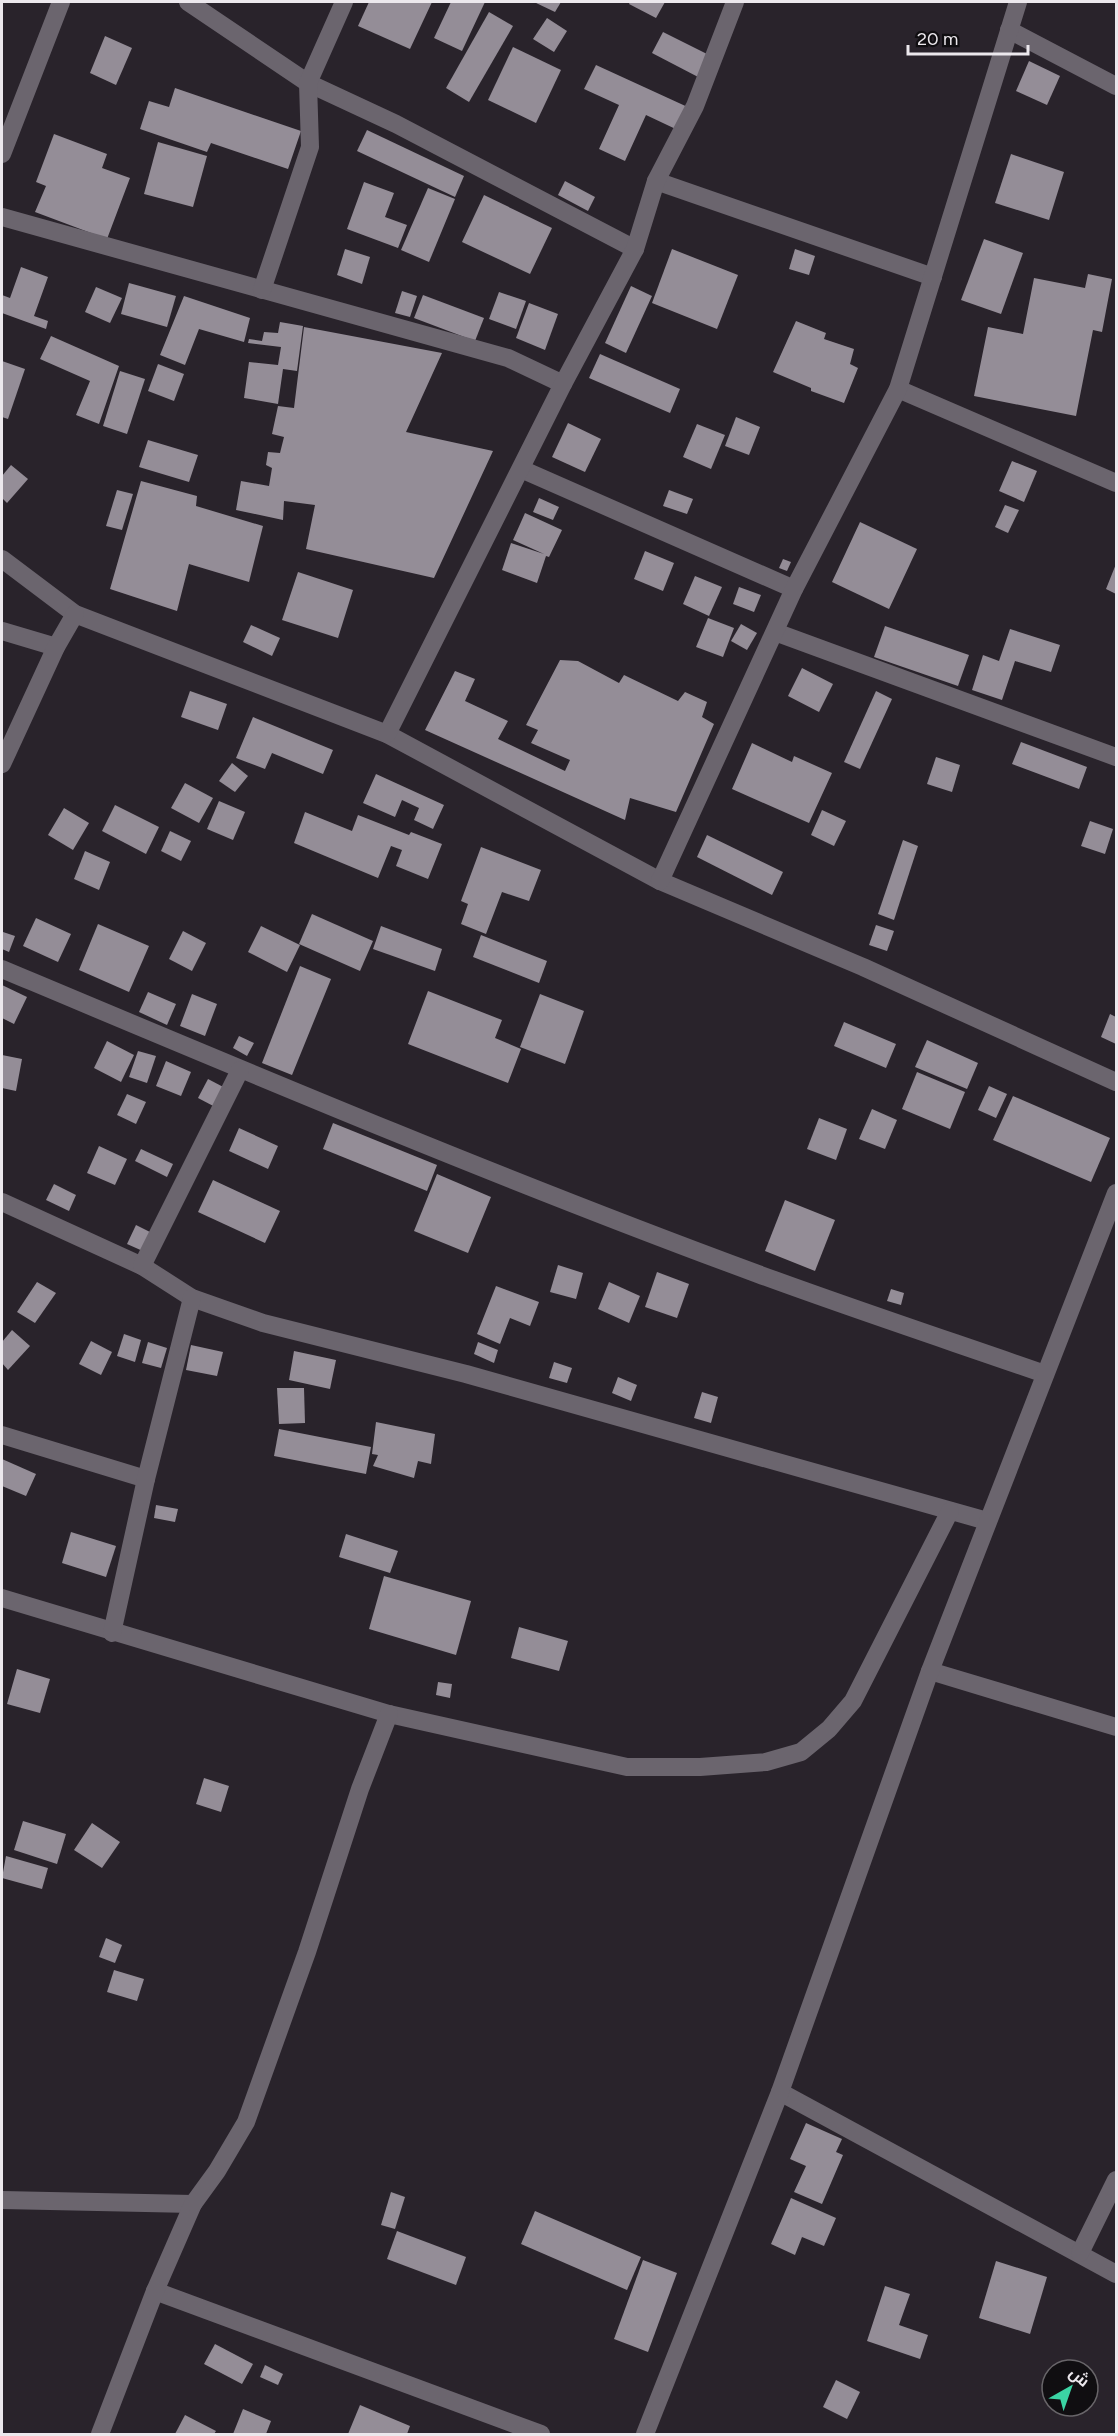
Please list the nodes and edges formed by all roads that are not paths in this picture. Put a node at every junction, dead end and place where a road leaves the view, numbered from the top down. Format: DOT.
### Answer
graph roads {
  1 [pos="61,2"];
  2 [pos="188,2"];
  3 [pos="344,2"];
  4 [pos="735,2"];
  5 [pos="1018,2"];
  6 [pos="1010,30"];
  7 [pos="308,83"];
  8 [pos="1116,86"];
  9 [pos="2,154"];
  10 [pos="656,181"];
  11 [pos="2,217"];
  12 [pos="634,249"];
  13 [pos="933,277"];
  14 [pos="262,290"];
  15 [pos="563,384"];
  16 [pos="898,389"];
  17 [pos="520,469"];
  18 [pos="1116,483"];
  19 [pos="2,559"];
  20 [pos="794,589"];
  21 [pos="75,614"];
  22 [pos="2,631"];
  23 [pos="775,632"];
  24 [pos="56,647"];
  25 [pos="387,734"];
  26 [pos="1116,757"];
  27 [pos="2,764"];
  28 [pos="660,881"];
  29 [pos="2,969"];
  30 [pos="240,1070"];
  31 [pos="1116,1082"];
  32 [pos="1116,1193"];
  33 [pos="2,1202"];
  34 [pos="142,1266"];
  35 [pos="192,1298"];
  36 [pos="1045,1374"];
  37 [pos="2,1435"];
  38 [pos="146,1479"];
  39 [pos="950,1511"];
  40 [pos="987,1521"];
  41 [pos="2,1598"];
  42 [pos="112,1632"];
  43 [pos="930,1671"];
  44 [pos="389,1714"];
  45 [pos="1116,1727"];
  46 [pos="780,2092"];
  47 [pos="1116,2180"];
  48 [pos="2,2200"];
  49 [pos="193,2204"];
  50 [pos="1080,2253"];
  51 [pos="1116,2274"];
  52 [pos="155,2291"];
  53 [pos="100,2434"];
  54 [pos="541,2434"];
  55 [pos="645,2434"];
  1 -- 9 [label="street"];
  2 -- 7 [label="street"];
  3 -- 7 [label="street"];
  4 -- 10 [label="street"];
  5 -- 6 [label="street"];
  6 -- 8 [label="street"];
  6 -- 13 [label="street"];
  7 -- 12 [label="street"];
  7 -- 14 [label="street"];
  10 -- 12 [label="street"];
  10 -- 13 [label="street"];
  11 -- 14 [label="street"];
  12 -- 15 [label="street"];
  13 -- 16 [label="street"];
  14 -- 15 [label="street"];
  15 -- 17 [label="street"];
  16 -- 18 [label="street"];
  16 -- 20 [label="street"];
  17 -- 20 [label="street"];
  17 -- 25 [label="street"];
  19 -- 21 [label="street"];
  20 -- 23 [label="street"];
  21 -- 24 [label="street"];
  21 -- 25 [label="street"];
  22 -- 24 [label="street"];
  23 -- 26 [label="street"];
  23 -- 28 [label="street"];
  24 -- 27 [label="street"];
  25 -- 28 [label="street"];
  28 -- 31 [label="street"];
  29 -- 30 [label="street"];
  30 -- 34 [label="street"];
  30 -- 36 [label="street"];
  32 -- 36 [label="street"];
  33 -- 34 [label="street"];
  34 -- 35 [label="street"];
  35 -- 38 [label="street"];
  35 -- 39 [label="street"];
  36 -- 40 [label="street"];
  37 -- 38 [label="street"];
  38 -- 42 [label="street"];
  39 -- 40 [label="street"];
  39 -- 44 [label="street"];
  40 -- 43 [label="street"];
  41 -- 42 [label="street"];
  42 -- 44 [label="street"];
  43 -- 45 [label="street"];
  43 -- 46 [label="street"];
  44 -- 49 [label="street"];
  46 -- 50 [label="street"];
  46 -- 55 [label="street"];
  47 -- 50 [label="street"];
  48 -- 49 [label="street"];
  49 -- 52 [label="street"];
  50 -- 51 [label="street"];
  52 -- 53 [label="street"];
  52 -- 54 [label="street"];
}
